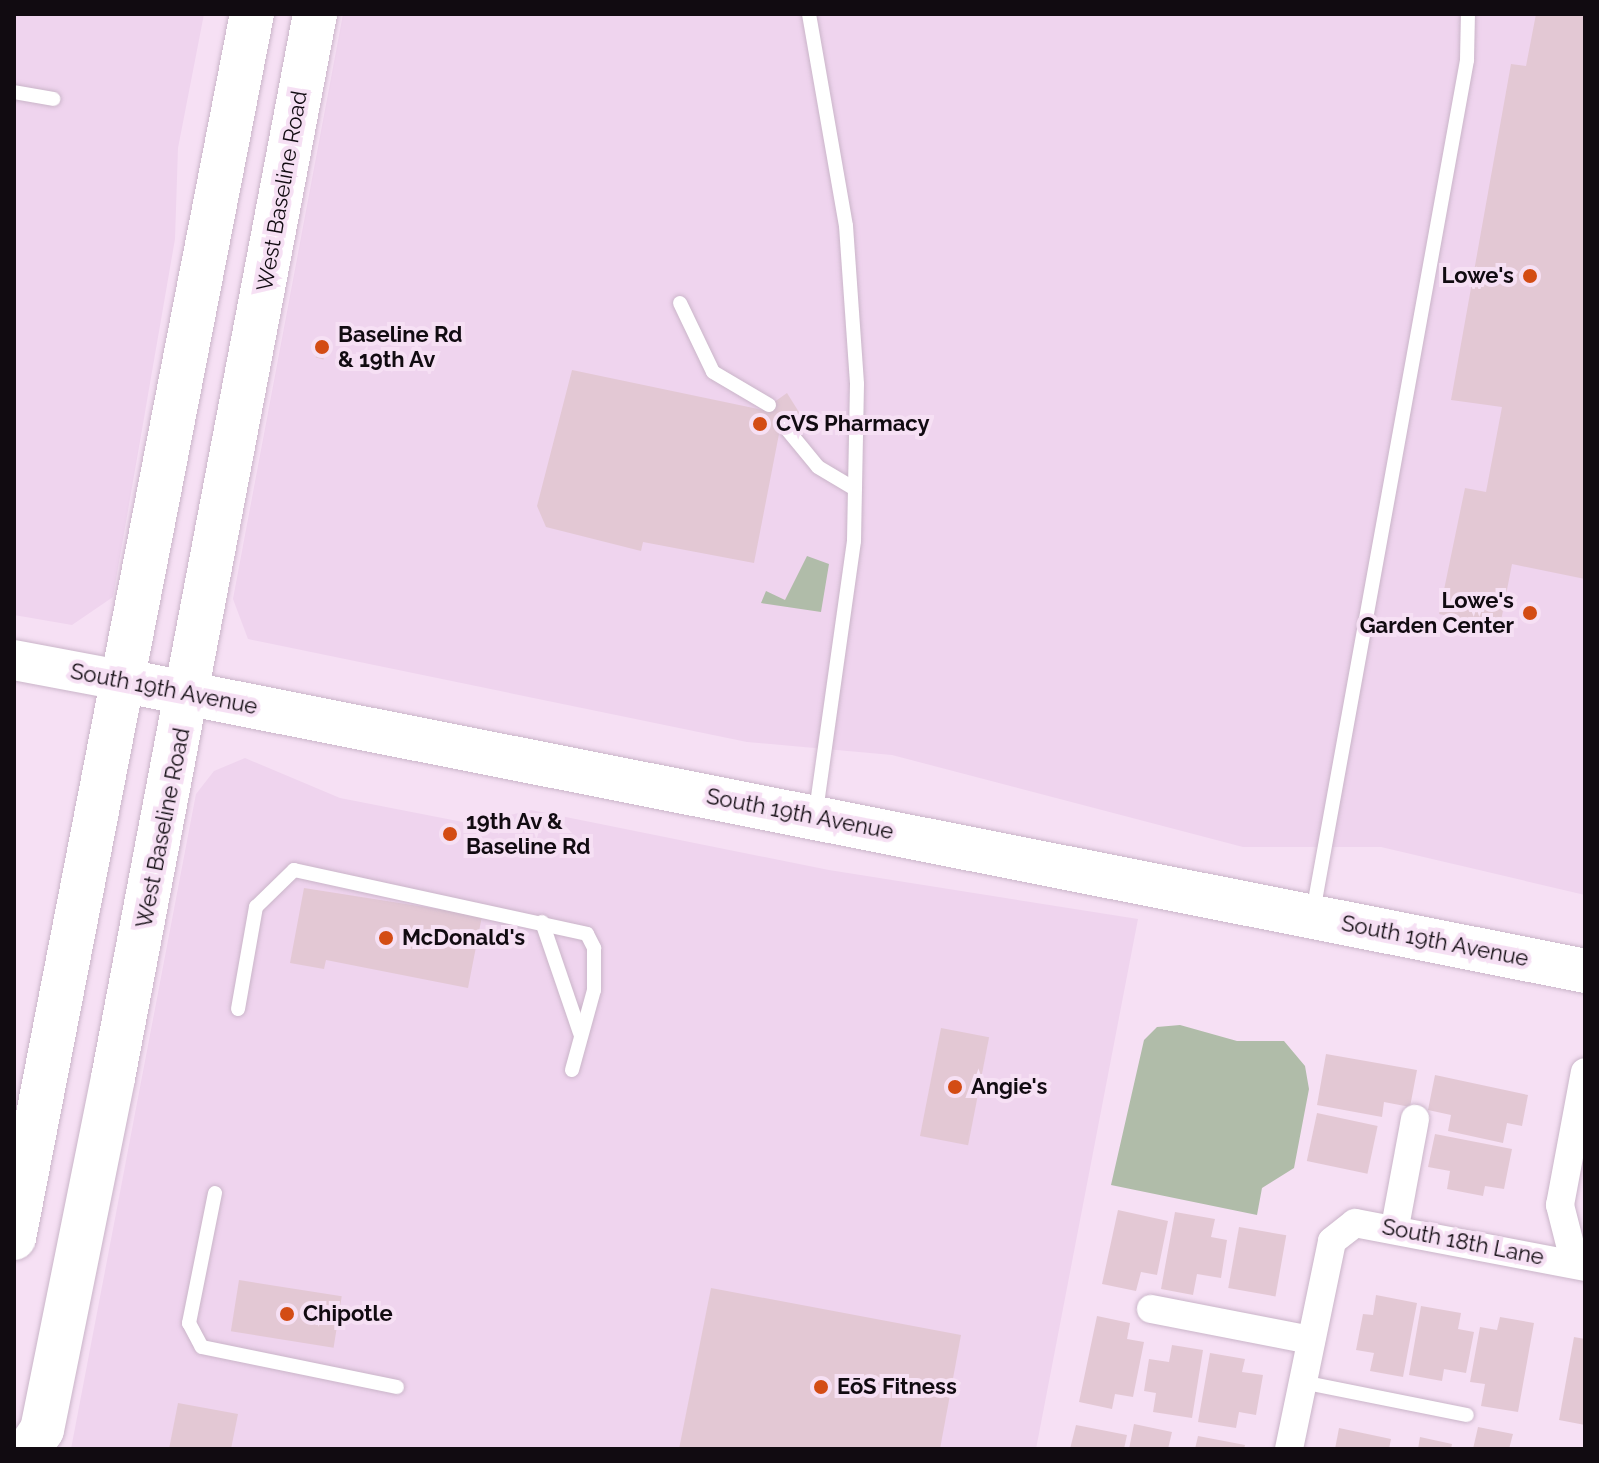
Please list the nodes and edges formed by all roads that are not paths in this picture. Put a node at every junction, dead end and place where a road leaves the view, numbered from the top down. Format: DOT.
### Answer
graph roads {
  1 [pos="252,14"];
  2 [pos="315,14"];
  3 [pos="809,14"];
  4 [pos="1468,14"];
  5 [pos="14,92"];
  6 [pos="53,99"];
  7 [pos="680,303"];
  8 [pos="769,405"];
  9 [pos="786,428"];
  10 [pos="855,489"];
  11 [pos="14,660"];
  12 [pos="125,681"];
  13 [pos="189,693"];
  14 [pos="815,817"];
  15 [pos="1312,917"];
  16 [pos="542,922"];
  17 [pos="1585,971"];
  18 [pos="238,1009"];
  19 [pos="580,1033"];
  20 [pos="572,1070"];
  21 [pos="1585,1072"];
  22 [pos="1415,1119"];
  23 [pos="1580,1127"];
  24 [pos="215,1193"];
  25 [pos="1395,1227"];
  26 [pos="14,1238"];
  27 [pos="1582,1258"];
  28 [pos="1151,1309"];
  29 [pos="1311,1340"];
  30 [pos="1302,1382"];
  31 [pos="397,1387"];
  32 [pos="1467,1415"];
  33 [pos="29,1449"];
  34 [pos="1289,1449"];
  1 -- 12 [label="main road"];
  2 -- 13 [label="main road, West Baseline Road"];
  3 -- 10 [label="lane"];
  4 -- 15 [label="lane"];
  5 -- 6 [label="lane"];
  7 -- 8 [label="lane"];
  9 -- 10 [label="lane"];
  10 -- 14 [label="lane"];
  11 -- 12 [label="main road, South 19th Avenue"];
  12 -- 13 [label="main road, South 19th Avenue"];
  12 -- 26 [label="main road"];
  13 -- 14 [label="main road, South 19th Avenue"];
  13 -- 33 [label="main road, West Baseline Road"];
  14 -- 15 [label="main road, South 19th Avenue"];
  15 -- 17 [label="main road, South 19th Avenue"];
  16 -- 18 [label="lane"];
  16 -- 19 [label="lane"];
  16 -- 19 [label="lane"];
  19 -- 20 [label="lane"];
  21 -- 23 [label="street"];
  22 -- 25 [label="street"];
  23 -- 27 [label="street"];
  24 -- 31 [label="lane"];
  25 -- 27 [label="street, South 18th Lane"];
  25 -- 29 [label="street, South 18th Lane"];
  28 -- 29 [label="street"];
  29 -- 30 [label="street"];
  30 -- 32 [label="lane"];
  30 -- 34 [label="street"];
}
